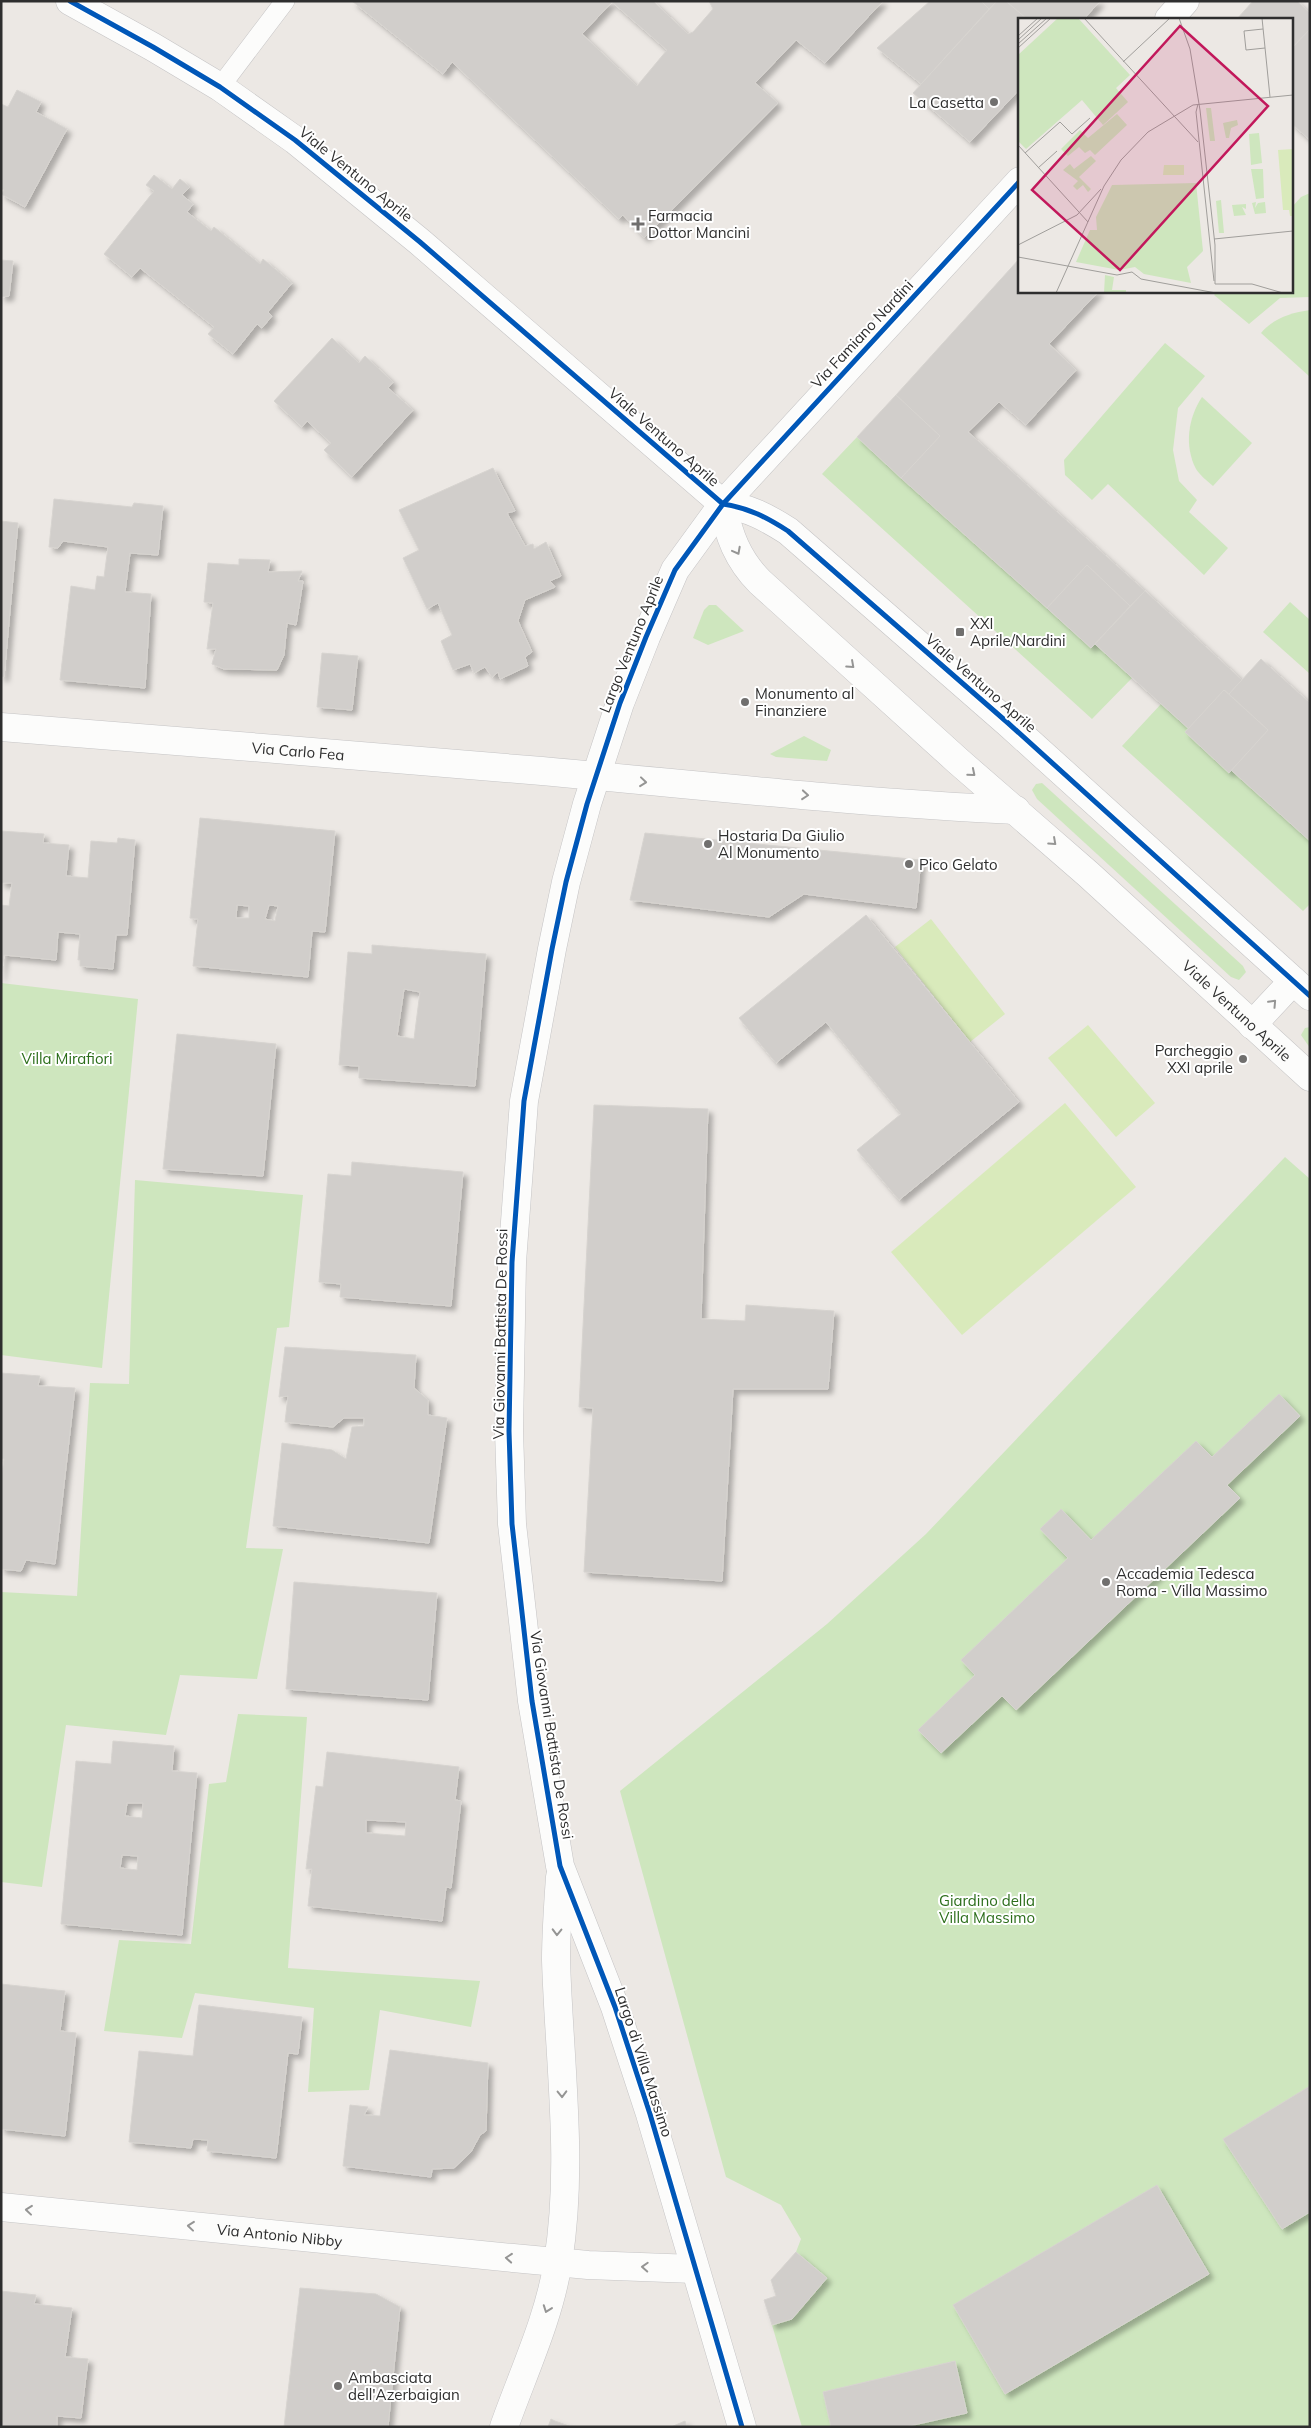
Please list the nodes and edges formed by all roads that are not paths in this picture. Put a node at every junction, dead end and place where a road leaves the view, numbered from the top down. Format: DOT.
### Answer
graph roads {
  1 [pos="70,1"];
  2 [pos="285,1"];
  3 [pos="1185,1"];
  4 [pos="1170,18"];
  5 [pos="220,87"];
  6 [pos="1018,183"];
  7 [pos="724,504"];
  8 [pos="1,728"];
  9 [pos="595,776"];
  10 [pos="1016,810"];
  11 [pos="1301,988"];
  12 [pos="1252,1025"];
  13 [pos="1310,1077"];
  14 [pos="560,1866"];
  15 [pos="1,2207"];
  16 [pos="558,2262"];
  17 [pos="694,2270"];
  18 [pos="504,2427"];
  19 [pos="742,2427"];
  1 -- 5 [label="street, Viale Ventuno Aprile"];
  2 -- 5 [label="lane"];
  3 -- 4 [label="street"];
  5 -- 7 [label="street, Viale Ventuno Aprile"];
  6 -- 7 [label="street, Via Famiano Nardini"];
  7 -- 9 [label="street, Largo Ventuno Aprile"];
  7 -- 10 [label="street, Viale Ventuno Aprile, one-way"];
  7 -- 11 [label="street, Viale Ventuno Aprile"];
  8 -- 9 [label="street, Via Carlo Fea"];
  9 -- 10 [label="street, one-way"];
  9 -- 14 [label="street, Via Giovanni Battista De Rossi"];
  10 -- 12 [label="street, Viale Ventuno Aprile, one-way"];
  12 -- 11 [label="street, one-way"];
  12 -- 13 [label="street, Viale Ventuno Aprile"];
  14 -- 16 [label="street, one-way"];
  14 -- 17 [label="street, Largo di Villa Massimo"];
  16 -- 15 [label="street, Via Antonio Nibby, one-way"];
  17 -- 16 [label="street, one-way"];
  16 -- 18 [label="street, one-way"];
  17 -- 19 [label="street, Largo di Villa Massimo"];
}
